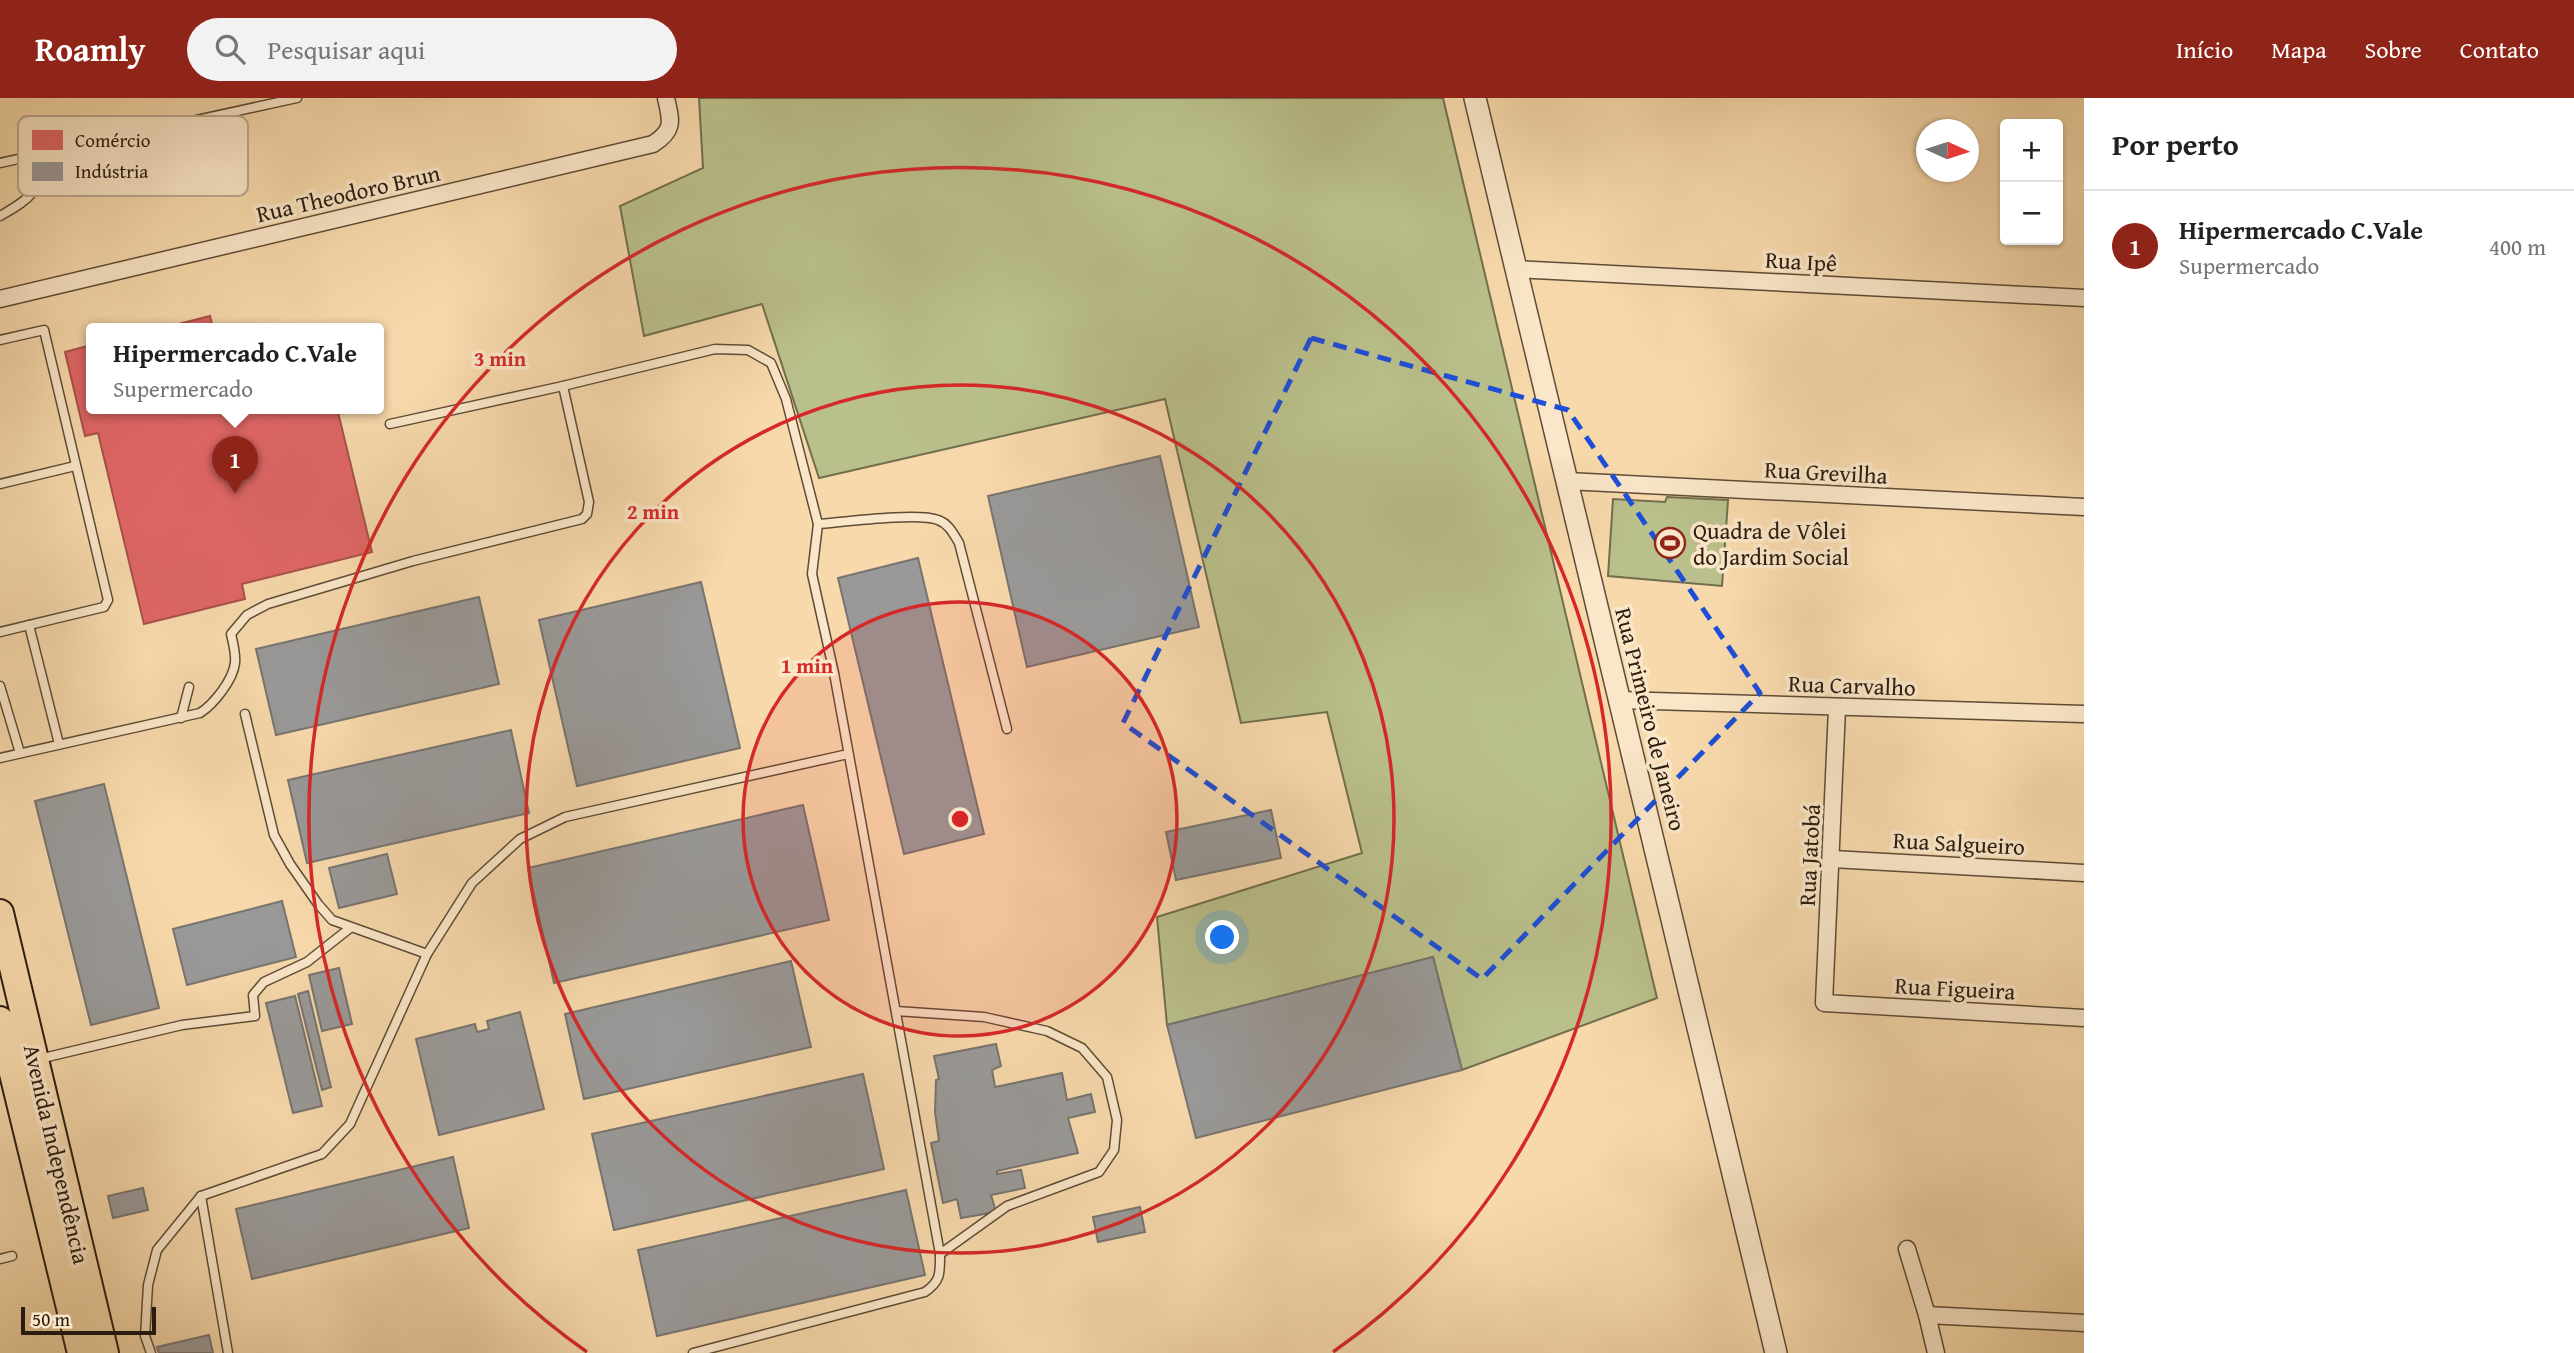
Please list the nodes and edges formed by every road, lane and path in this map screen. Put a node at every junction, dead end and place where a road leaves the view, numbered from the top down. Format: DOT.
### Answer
graph roads {
  1 [pos="297,98"];
  2 [pos="666,98"];
  3 [pos="1475,98"];
  4 [pos="216,116"];
  5 [pos="18,159"];
  6 [pos="0,163"];
  7 [pos="30,196"];
  8 [pos="0,216"];
  9 [pos="1516,269"];
  10 [pos="2084,298"];
  11 [pos="0,299"];
  12 [pos="0,340"];
  13 [pos="563,386"];
  14 [pos="390,424"];
  15 [pos="75,466"];
  16 [pos="1567,481"];
  17 [pos="0,484"];
  18 [pos="2084,507"];
  19 [pos="818,524"];
  20 [pos="29,625"];
  21 [pos="0,632"];
  22 [pos="0,686"];
  23 [pos="189,687"];
  24 [pos="1619,700"];
  25 [pos="1838,708"];
  26 [pos="245,714"];
  27 [pos="2084,714"];
  28 [pos="181,718"];
  29 [pos="1007,729"];
  30 [pos="59,744"];
  31 [pos="20,753"];
  32 [pos="848,754"];
  33 [pos="0,758"];
  34 [pos="1832,859"];
  35 [pos="2084,873"];
  36 [pos="0,913"];
  37 [pos="350,928"];
  38 [pos="427,954"];
  39 [pos="1824,1003"];
  40 [pos="896,1011"];
  41 [pos="2084,1018"];
  42 [pos="0,1020"];
  43 [pos="23,1063"];
  44 [pos="201,1196"];
  45 [pos="66,1241"];
  46 [pos="1907,1249"];
  47 [pos="940,1254"];
  48 [pos="12,1256"];
  49 [pos="0,1259"];
  50 [pos="1927,1315"];
  51 [pos="2084,1323"];
  52 [pos="81,1353"];
  53 [pos="105,1353"];
  54 [pos="151,1353"];
  55 [pos="228,1353"];
  56 [pos="693,1353"];
  57 [pos="1776,1353"];
  58 [pos="1936,1353"];
  1 -- 4 [label="lane"];
  2 -- 11 [label="street, Rua Theodoro Brun"];
  3 -- 9 [label="street, Rua Primeiro de Janeiro"];
  5 -- 6 [label="lane"];
  7 -- 8 [label="lane"];
  9 -- 10 [label="street, Rua Ipê"];
  9 -- 16 [label="street, Rua Primeiro de Janeiro"];
  12 -- 15 [label="lane"];
  13 -- 14 [label="lane"];
  13 -- 19 [label="lane"];
  13 -- 28 [label="lane"];
  15 -- 17 [label="lane"];
  15 -- 20 [label="lane"];
  16 -- 18 [label="street, Rua Grevilha"];
  16 -- 24 [label="street, Rua Primeiro de Janeiro"];
  19 -- 29 [label="lane"];
  19 -- 32 [label="lane"];
  20 -- 21 [label="lane"];
  20 -- 30 [label="lane"];
  22 -- 31 [label="lane"];
  23 -- 28 [label="lane"];
  24 -- 25 [label="street, Rua Carvalho"];
  24 -- 57 [label="street, Rua Primeiro de Janeiro"];
  25 -- 27 [label="street, Rua Carvalho"];
  25 -- 34 [label="street, Rua Jatobá"];
  26 -- 37 [label="lane"];
  28 -- 30 [label="lane"];
  30 -- 31 [label="lane"];
  31 -- 33 [label="lane"];
  32 -- 38 [label="lane"];
  32 -- 40 [label="lane"];
  34 -- 35 [label="street, Rua Salgueiro"];
  34 -- 39 [label="street, Rua Jatobá"];
  36 -- 43 [label="main road, Avenida Independência"];
  37 -- 38 [label="lane"];
  37 -- 43 [label="lane"];
  38 -- 44 [label="lane"];
  39 -- 41 [label="street, Rua Figueira"];
  40 -- 47 [label="lane"];
  40 -- 47 [label="lane"];
  42 -- 43 [label="main road, Avenida Independência"];
  43 -- 45 [label="main road, Avenida Independência"];
  44 -- 54 [label="lane"];
  44 -- 55 [label="lane"];
  45 -- 52 [label="main road, Avenida Independência"];
  45 -- 53 [label="main road, Avenida Independência"];
  46 -- 50 [label="street"];
  47 -- 56 [label="lane"];
  48 -- 49 [label="lane"];
  50 -- 51 [label="street"];
  50 -- 58 [label="street"];
}
